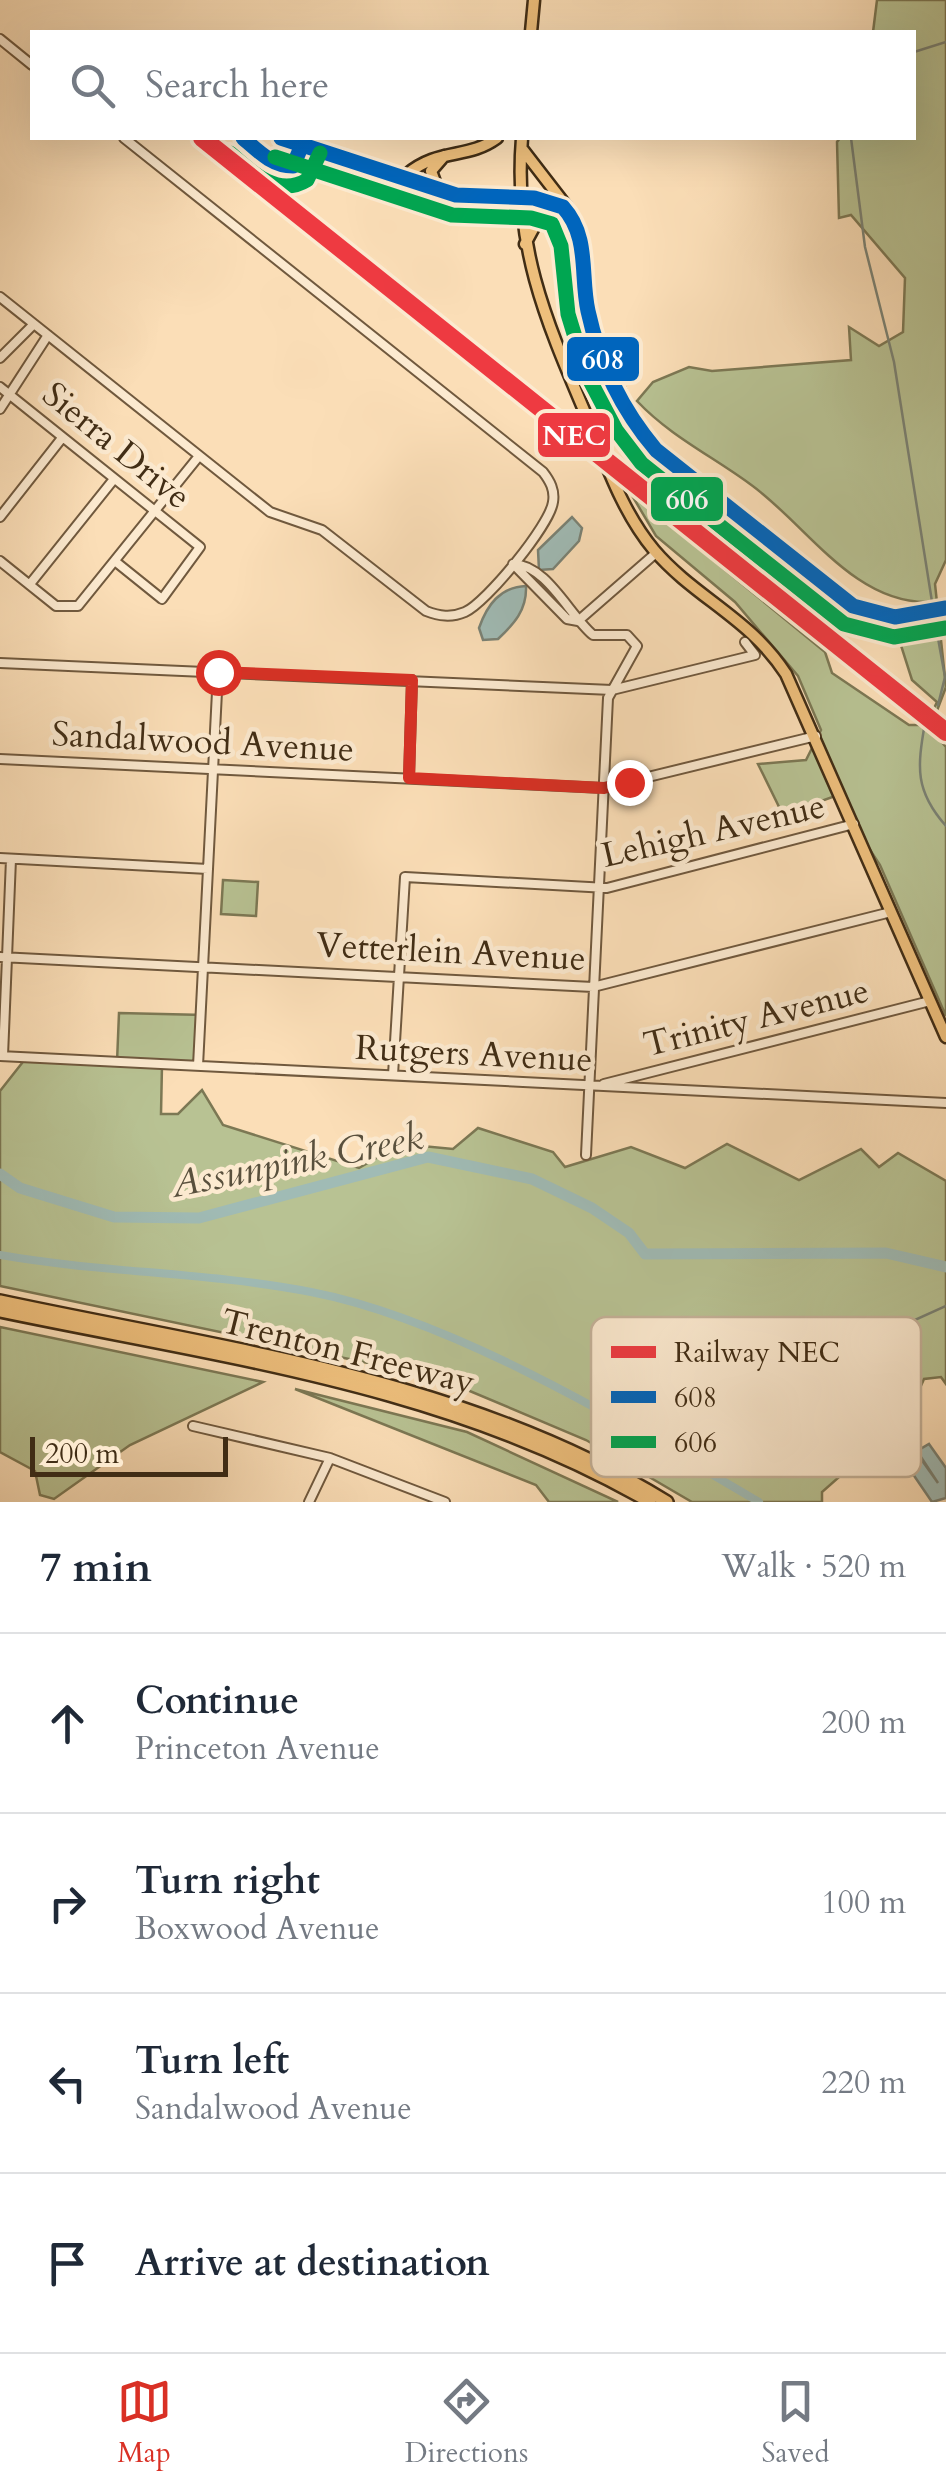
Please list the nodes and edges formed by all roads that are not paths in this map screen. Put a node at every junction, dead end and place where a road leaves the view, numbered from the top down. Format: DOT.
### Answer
graph roads {
  1 [pos="533,1"];
  2 [pos="530,30"];
  3 [pos="0,39"];
  4 [pos="30,63"];
  5 [pos="127,140"];
  6 [pos="494,140"];
  7 [pos="522,142"];
  8 [pos="449,153"];
  9 [pos="368,164"];
  10 [pos="406,176"];
  11 [pos="438,190"];
  12 [pos="518,198"];
  13 [pos="568,211"];
  14 [pos="524,245"];
  15 [pos="0,297"];
  16 [pos="34,324"];
  17 [pos="48,335"];
  18 [pos="0,358"];
  19 [pos="0,387"];
  20 [pos="11,396"];
  21 [pos="0,409"];
  22 [pos="62,438"];
  23 [pos="199,456"];
  24 [pos="114,478"];
  25 [pos="155,510"];
  26 [pos="0,516"];
  27 [pos="656,553"];
  28 [pos="0,561"];
  29 [pos="116,562"];
  30 [pos="513,564"];
  31 [pos="30,584"];
  32 [pos="943,608"];
  33 [pos="578,621"];
  34 [pos="745,642"];
  35 [pos="0,663"];
  36 [pos="218,672"];
  37 [pos="412,680"];
  38 [pos="612,690"];
  39 [pos="816,736"];
  40 [pos="0,759"];
  41 [pos="213,769"];
  42 [pos="409,778"];
  43 [pos="604,788"];
  44 [pos="854,824"];
  45 [pos="0,858"];
  46 [pos="11,859"];
  47 [pos="208,868"];
  48 [pos="598,888"];
  49 [pos="891,912"];
  50 [pos="4,957"];
  51 [pos="203,966"];
  52 [pos="399,977"];
  53 [pos="593,987"];
  54 [pos="930,1001"];
  55 [pos="946,1038"];
  56 [pos="2,1056"];
  57 [pos="198,1066"];
  58 [pos="393,1075"];
  59 [pos="592,1087"];
  60 [pos="946,1104"];
  61 [pos="586,1155"];
  62 [pos="0,1302"];
  63 [pos="0,1311"];
  64 [pos="194,1426"];
  65 [pos="330,1458"];
  66 [pos="591,1462"];
  67 [pos="591,1471"];
  68 [pos="602,1477"];
  69 [pos="619,1477"];
  70 [pos="308,1502"];
  71 [pos="445,1502"];
  72 [pos="650,1502"];
  73 [pos="667,1502"];
  1 -- 2 [label="main road"];
  3 -- 4 [label="street"];
  5 -- 30 [label="street"];
  6 -- 8 [label="main road"];
  7 -- 12 [label="main road"];
  7 -- 13 [label="main road"];
  8 -- 10 [label="main road"];
  8 -- 11 [label="main road"];
  9 -- 10 [label="street"];
  10 -- 11 [label="street"];
  11 -- 12 [label="street"];
  12 -- 13 [label="main road"];
  12 -- 14 [label="main road"];
  13 -- 14 [label="main road"];
  13 -- 32 [label="main road"];
  14 -- 27 [label="main road"];
  15 -- 16 [label="street"];
  16 -- 17 [label="street"];
  16 -- 18 [label="street"];
  17 -- 20 [label="street"];
  17 -- 23 [label="street"];
  19 -- 20 [label="street, Sierra Drive"];
  20 -- 21 [label="street"];
  20 -- 22 [label="street, Sierra Drive"];
  22 -- 24 [label="street, Sierra Drive"];
  22 -- 26 [label="street"];
  23 -- 25 [label="street"];
  23 -- 30 [label="street"];
  24 -- 25 [label="street, Sierra Drive"];
  24 -- 31 [label="street"];
  25 -- 29 [label="street"];
  25 -- 29 [label="street, Sierra Drive"];
  27 -- 33 [label="street"];
  27 -- 39 [label="main road"];
  28 -- 31 [label="street"];
  29 -- 31 [label="street"];
  30 -- 33 [label="street"];
  33 -- 38 [label="street"];
  34 -- 38 [label="street"];
  35 -- 36 [label="street"];
  36 -- 37 [label="street"];
  36 -- 41 [label="street"];
  37 -- 38 [label="street"];
  37 -- 42 [label="street"];
  38 -- 43 [label="street"];
  39 -- 43 [label="street, Sandalwood Avenue"];
  39 -- 44 [label="main road"];
  40 -- 41 [label="street, Sandalwood Avenue"];
  41 -- 42 [label="street, Sandalwood Avenue"];
  41 -- 47 [label="street"];
  42 -- 43 [label="street, Sandalwood Avenue"];
  43 -- 48 [label="street"];
  44 -- 48 [label="street, Lehigh Avenue"];
  44 -- 49 [label="main road"];
  45 -- 46 [label="street"];
  46 -- 47 [label="street"];
  46 -- 50 [label="street"];
  47 -- 51 [label="street"];
  48 -- 52 [label="street, Lehigh Avenue"];
  48 -- 53 [label="street"];
  49 -- 53 [label="street, Vetterlein Avenue"];
  49 -- 54 [label="main road"];
  50 -- 51 [label="street, Vetterlein Avenue"];
  50 -- 56 [label="street"];
  51 -- 52 [label="street, Vetterlein Avenue"];
  51 -- 57 [label="street"];
  52 -- 53 [label="street, Vetterlein Avenue"];
  52 -- 58 [label="street"];
  53 -- 59 [label="street"];
  54 -- 55 [label="main road"];
  54 -- 59 [label="street, Trinity Avenue"];
  56 -- 57 [label="street, Rutgers Avenue"];
  57 -- 58 [label="street, Rutgers Avenue"];
  58 -- 59 [label="street, Rutgers Avenue"];
  59 -- 60 [label="street, Rutgers Avenue"];
  59 -- 61 [label="street"];
  62 -- 66 [label="highway, Trenton Freeway"];
  63 -- 67 [label="highway, Trenton Freeway"];
  64 -- 65 [label="street"];
  65 -- 70 [label="street"];
  65 -- 71 [label="street"];
  68 -- 72 [label="highway, Trenton Freeway"];
  69 -- 73 [label="highway, Trenton Freeway"];
}
